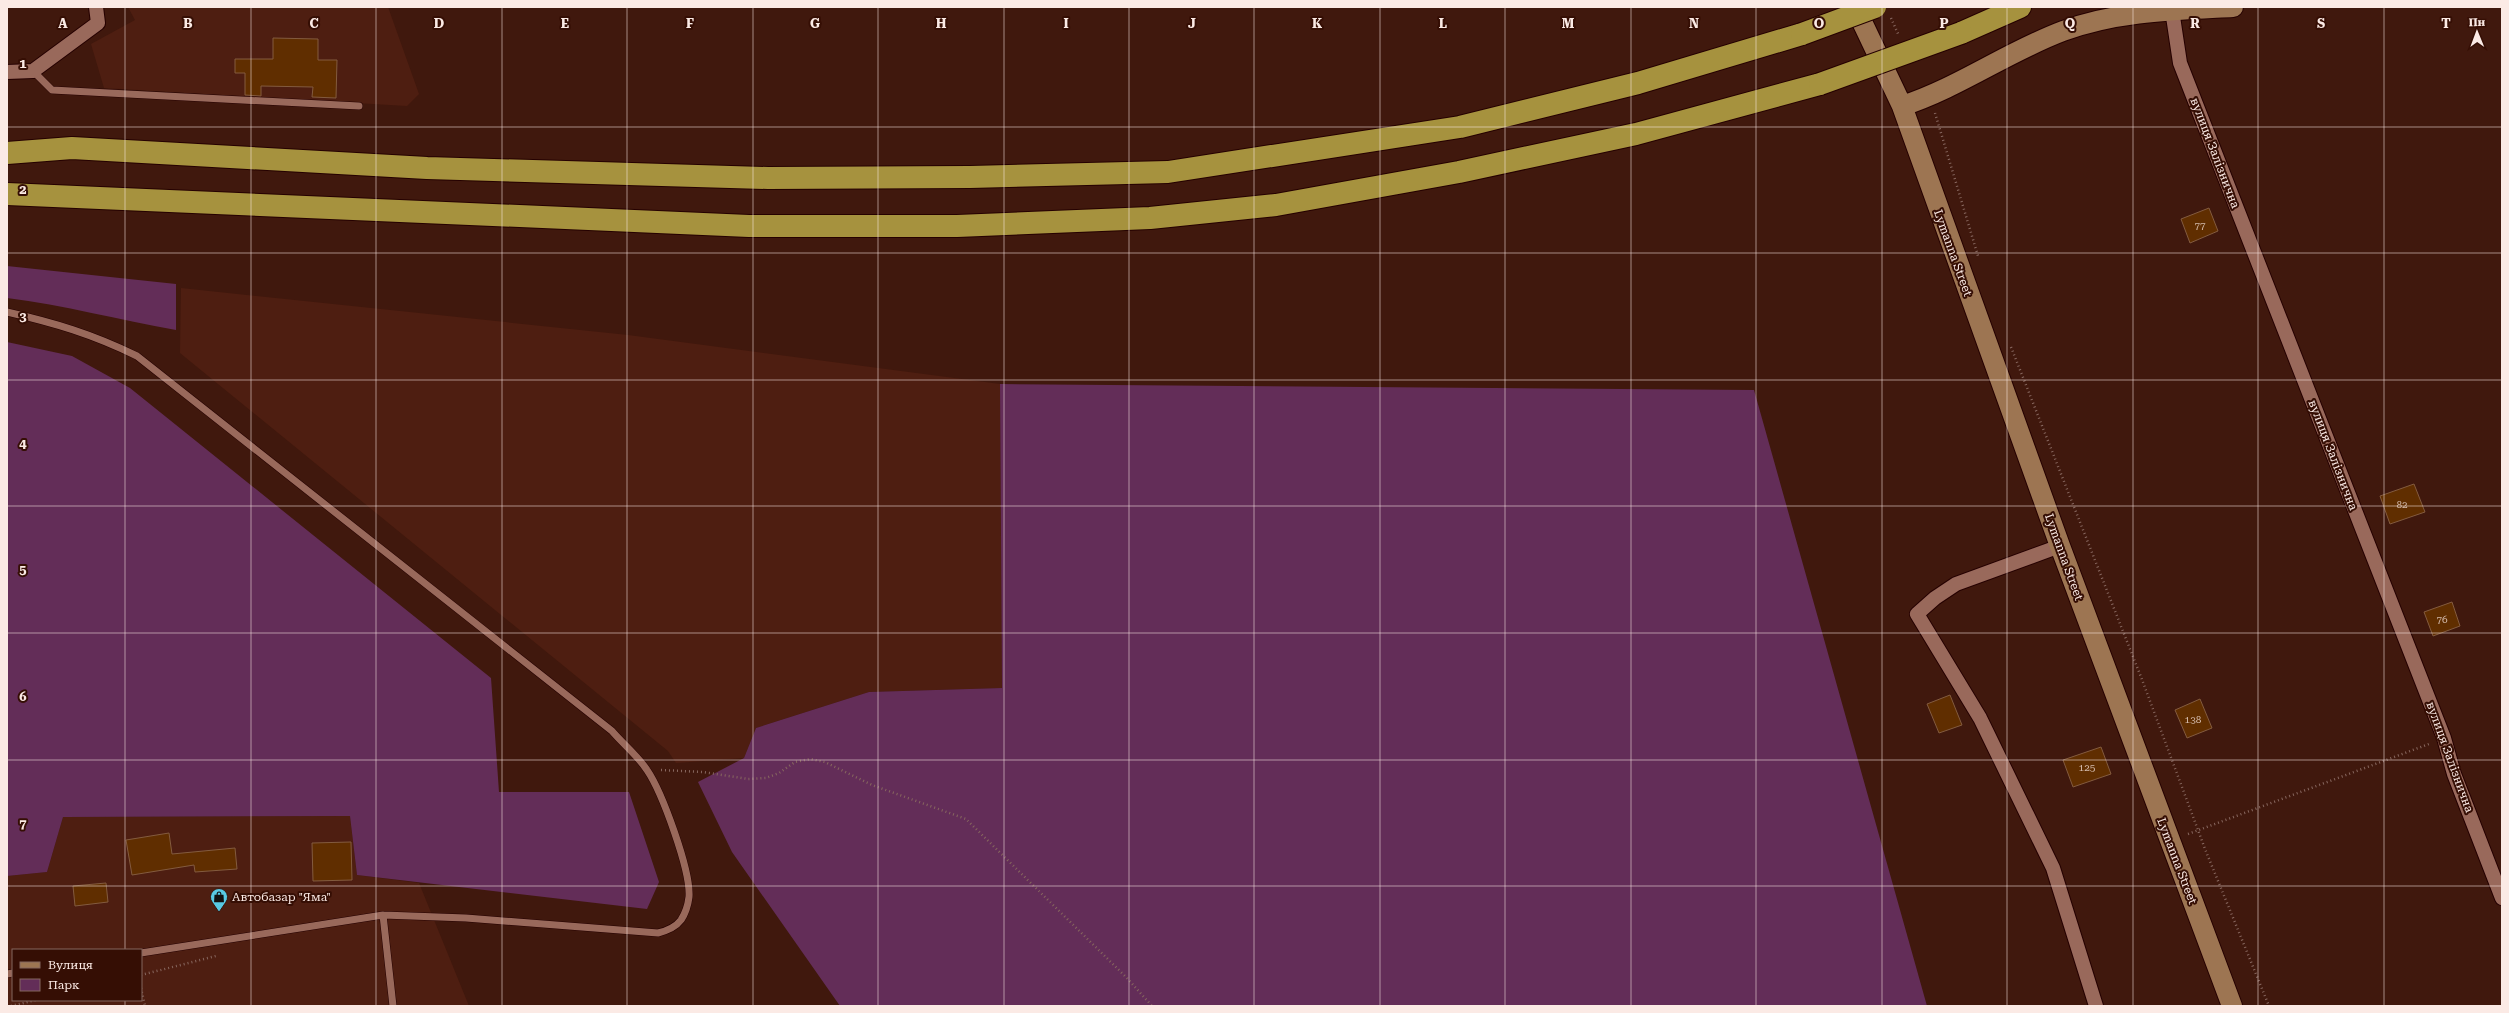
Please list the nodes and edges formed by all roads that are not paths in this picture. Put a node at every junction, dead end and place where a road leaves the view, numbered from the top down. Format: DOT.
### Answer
graph roads {
  1 [pos="96,7"];
  2 [pos="1855,7"];
  3 [pos="1875,7"];
  4 [pos="2020,7"];
  5 [pos="2233,7"];
  6 [pos="2172,10"];
  7 [pos="33,71"];
  8 [pos="7,72"];
  9 [pos="359,106"];
  10 [pos="1902,106"];
  11 [pos="7,153"];
  12 [pos="7,194"];
  13 [pos="7,312"];
  14 [pos="2060,546"];
  15 [pos="2502,898"];
  16 [pos="383,915"];
  17 [pos="142,953"];
  18 [pos="393,1006"];
  19 [pos="2096,1006"];
  20 [pos="2232,1006"];
  1 -- 7 [label="street"];
  2 -- 10 [label="main road, Lymanna Street"];
  3 -- 11 [label="highway, bridge"];
  4 -- 12 [label="highway, bridge"];
  5 -- 6 [label="main road"];
  6 -- 10 [label="main road"];
  6 -- 15 [label="street, вулиця Залізнична"];
  7 -- 8 [label="street"];
  7 -- 9 [label="lane"];
  10 -- 14 [label="main road, Lymanna Street"];
  13 -- 16 [label="lane"];
  14 -- 19 [label="street"];
  14 -- 20 [label="main road, Lymanna Street"];
  16 -- 17 [label="lane"];
  16 -- 18 [label="lane"];
}
